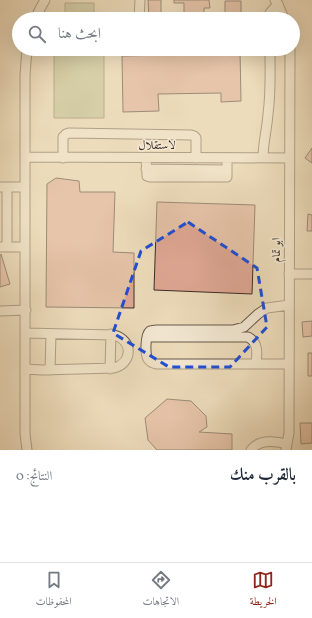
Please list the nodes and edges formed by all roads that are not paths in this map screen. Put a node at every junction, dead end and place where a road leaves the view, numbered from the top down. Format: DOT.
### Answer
graph roads {
  1 [pos="45,0"];
  2 [pos="140,0"];
  3 [pos="276,2"];
  4 [pos="38,12"];
  5 [pos="139,12"];
  6 [pos="271,12"];
  7 [pos="281,12"];
  8 [pos="26,56"];
  9 [pos="270,56"];
  10 [pos="290,56"];
  11 [pos="25,157"];
  12 [pos="63,158"];
  13 [pos="146,158"];
  14 [pos="196,158"];
  15 [pos="227,158"];
  16 [pos="262,158"];
  17 [pos="290,158"];
  18 [pos="4,187"];
  19 [pos="25,187"];
  20 [pos="4,221"];
  21 [pos="3,247"];
  22 [pos="25,247"];
  23 [pos="289,274"];
  24 [pos="312,274"];
  25 [pos="289,305"];
  26 [pos="26,310"];
  27 [pos="0,311"];
  28 [pos="244,327"];
  29 [pos="25,333"];
  30 [pos="50,334"];
  31 [pos="111,334"];
  32 [pos="147,337"];
  33 [pos="245,337"];
  34 [pos="256,364"];
  35 [pos="289,364"];
  36 [pos="110,368"];
  37 [pos="25,369"];
  38 [pos="50,370"];
  39 [pos="287,447"];
  40 [pos="28,450"];
  41 [pos="251,450"];
  1 -- 4 [label="street"];
  2 -- 5 [label="street"];
  3 -- 6 [label="street"];
  3 -- 7 [label="street"];
  8 -- 11 [label="street"];
  9 -- 16 [label="street"];
  10 -- 17 [label="street, ابو تمام"];
  11 -- 12 [label="street, لاستقلال"];
  11 -- 19 [label="street"];
  12 -- 13 [label="street, لاستقلال"];
  12 -- 14 [label="street"];
  13 -- 14 [label="street, لاستقلال"];
  13 -- 15 [label="street"];
  14 -- 15 [label="street, لاستقلال"];
  15 -- 16 [label="street, لاستقلال"];
  16 -- 17 [label="street, لاستقلال"];
  17 -- 23 [label="street, ابو تمام"];
  18 -- 19 [label="street"];
  18 -- 20 [label="street"];
  19 -- 22 [label="street"];
  20 -- 21 [label="street"];
  21 -- 22 [label="street"];
  22 -- 26 [label="street"];
  23 -- 24 [label="street"];
  23 -- 25 [label="street, ابو تمام"];
  25 -- 28 [label="street"];
  25 -- 35 [label="street, ابو تمام"];
  26 -- 27 [label="street"];
  26 -- 29 [label="street"];
  28 -- 32 [label="street"];
  28 -- 33 [label="street"];
  29 -- 30 [label="street"];
  29 -- 37 [label="street"];
  30 -- 31 [label="street"];
  30 -- 38 [label="street"];
  31 -- 36 [label="street"];
  31 -- 36 [label="street"];
  32 -- 33 [label="street"];
  32 -- 34 [label="street"];
  33 -- 34 [label="street"];
  34 -- 35 [label="street"];
  35 -- 39 [label="street, ابو تمام"];
  36 -- 38 [label="street"];
  37 -- 38 [label="street"];
  37 -- 40 [label="street"];
  39 -- 41 [label="street"];
}
